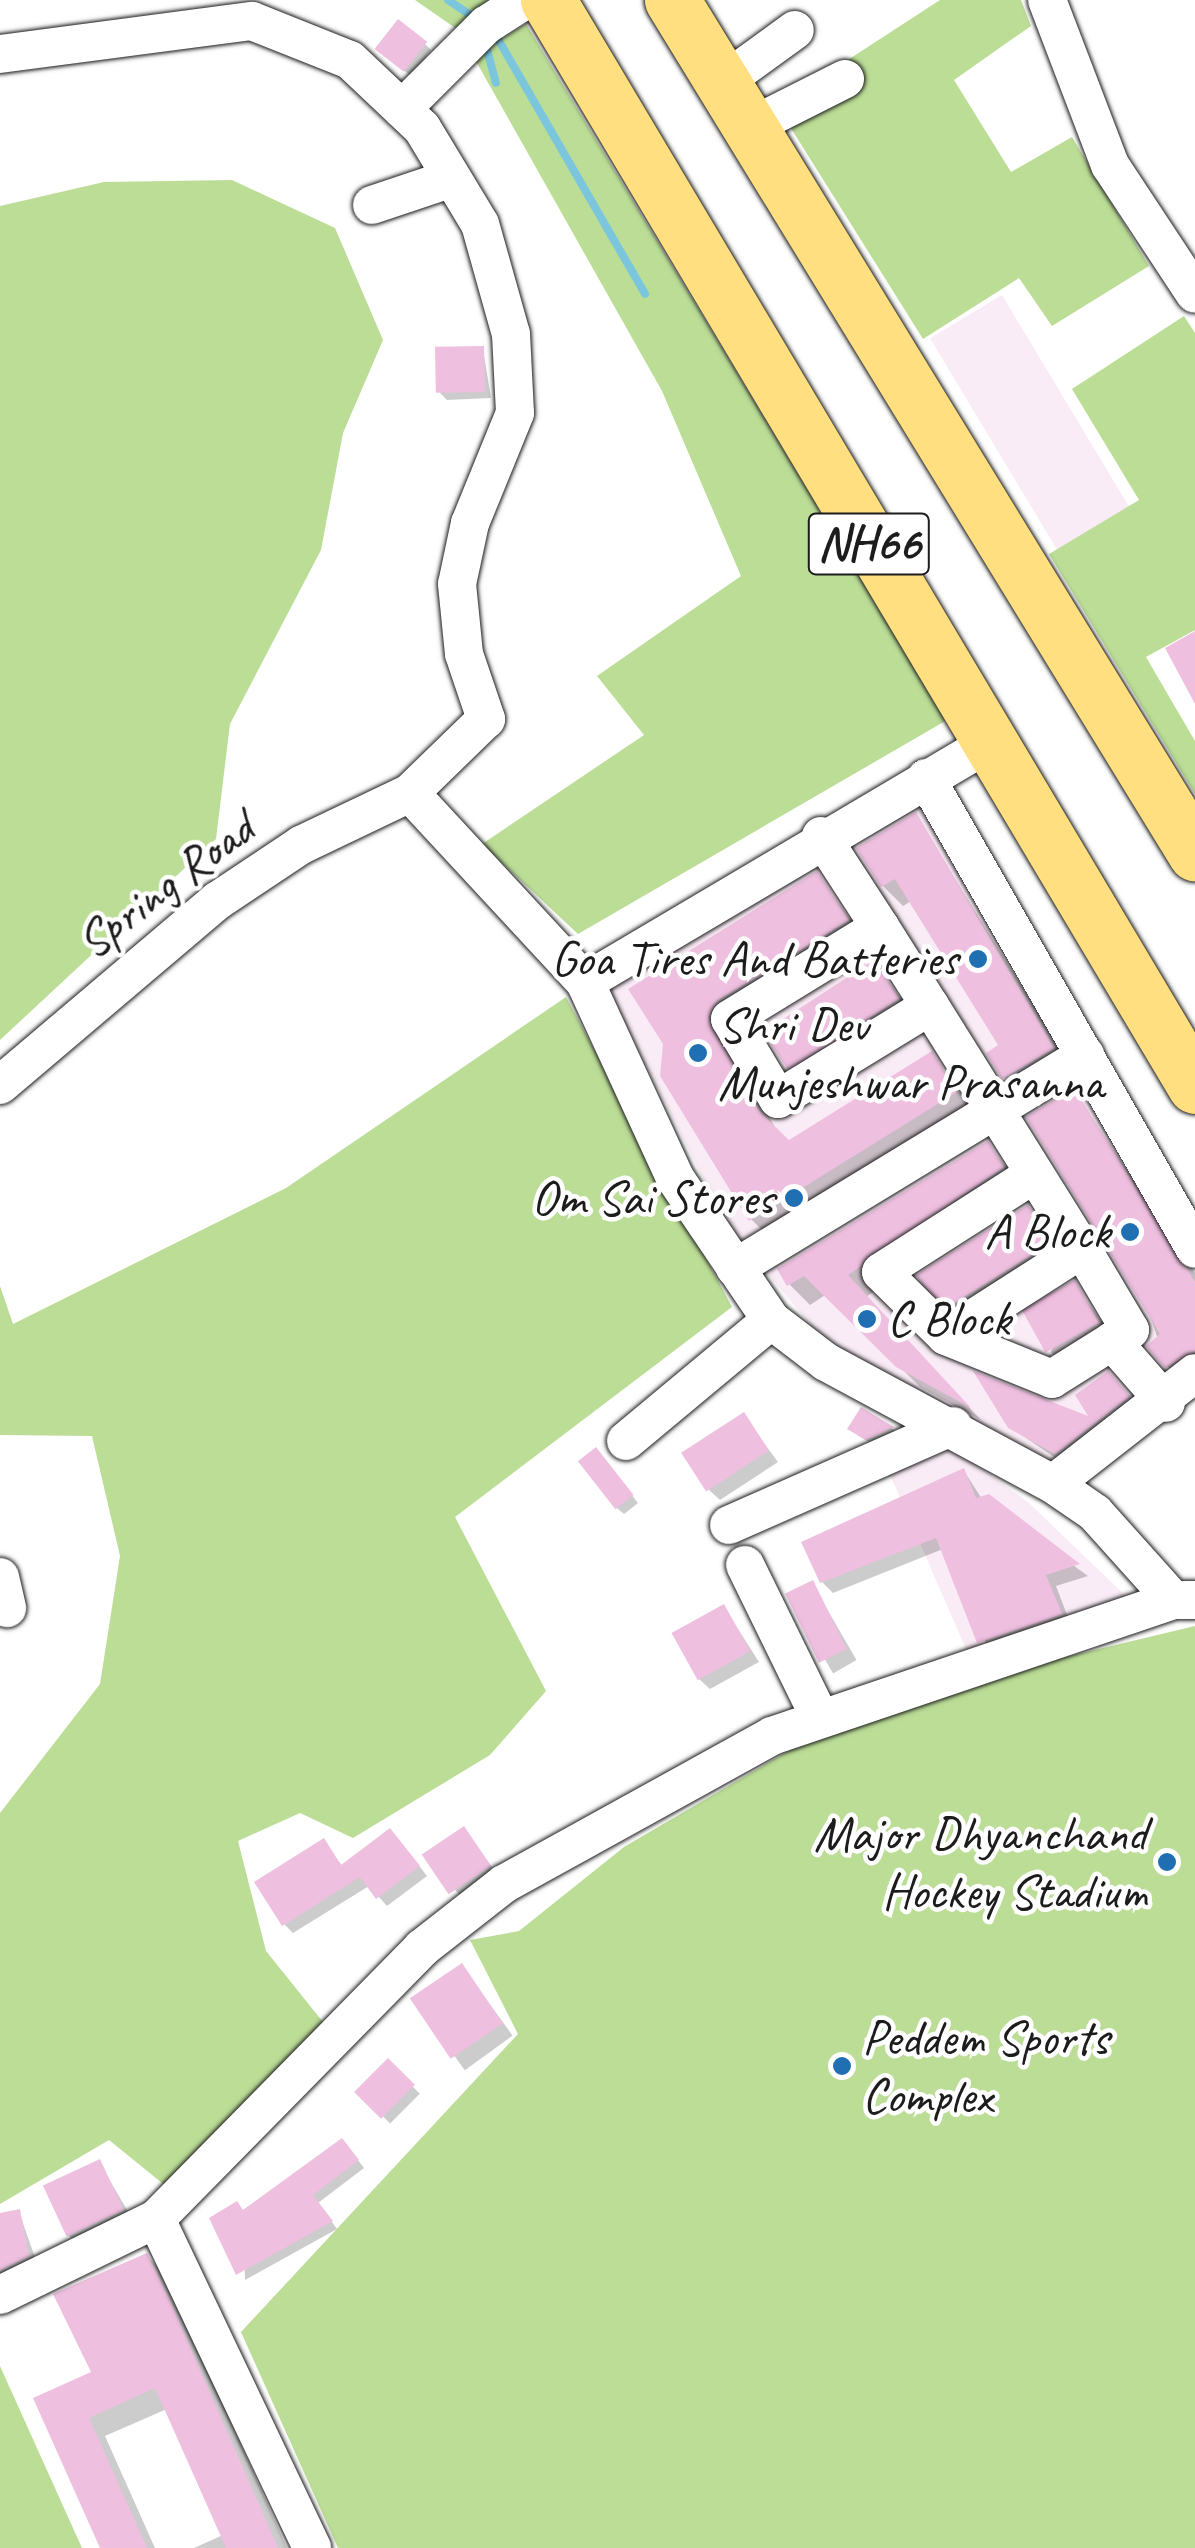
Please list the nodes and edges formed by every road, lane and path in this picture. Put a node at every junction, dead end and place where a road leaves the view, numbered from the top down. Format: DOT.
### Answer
graph roads {
  1 [pos="525,0"];
  2 [pos="548,0"];
  3 [pos="672,0"];
  4 [pos="1047,0"];
  5 [pos="794,30"];
  6 [pos="0,54"];
  7 [pos="845,78"];
  8 [pos="734,106"];
  9 [pos="402,109"];
  10 [pos="452,178"];
  11 [pos="372,205"];
  12 [pos="1195,294"];
  13 [pos="991,742"];
  14 [pos="926,778"];
  15 [pos="410,793"];
  16 [pos="821,836"];
  17 [pos="1195,853"];
  18 [pos="880,927"];
  19 [pos="585,982"];
  20 [pos="930,1006"];
  21 [pos="1085,1054"];
  22 [pos="0,1085"];
  23 [pos="1195,1086"];
  24 [pos="994,1111"];
  25 [pos="1034,1174"];
  26 [pos="1082,1249"];
  27 [pos="1195,1249"];
  28 [pos="735,1268"];
  29 [pos="771,1320"];
  30 [pos="946,1336"];
  31 [pos="1112,1341"];
  32 [pos="1195,1372"];
  33 [pos="1166,1403"];
  34 [pos="953,1426"];
  35 [pos="635,1431"];
  36 [pos="1053,1484"];
  37 [pos="729,1525"];
  38 [pos="746,1565"];
  39 [pos="1184,1600"];
  40 [pos="820,1716"];
  41 [pos="156,2220"];
  42 [pos="0,2295"];
  43 [pos="312,2548"];
  1 -- 9 [label="street"];
  2 -- 13 [label="highway, NH66"];
  3 -- 8 [label="highway, NH66"];
  4 -- 12 [label="street"];
  5 -- 8 [label="street"];
  6 -- 9 [label="street"];
  7 -- 8 [label="street"];
  8 -- 17 [label="highway, NH66"];
  9 -- 10 [label="street"];
  10 -- 11 [label="street"];
  10 -- 15 [label="street, Spring Road"];
  13 -- 14 [label="street"];
  13 -- 23 [label="highway, NH66"];
  14 -- 16 [label="street"];
  14 -- 21 [label="street"];
  15 -- 19 [label="street"];
  15 -- 22 [label="street, Spring Road"];
  16 -- 18 [label="street"];
  16 -- 19 [label="street"];
  18 -- 20 [label="street"];
  18 -- 20 [label="street"];
  19 -- 28 [label="street"];
  20 -- 24 [label="street"];
  21 -- 24 [label="street"];
  21 -- 27 [label="street"];
  24 -- 25 [label="street"];
  24 -- 28 [label="street"];
  25 -- 26 [label="street"];
  25 -- 30 [label="street"];
  26 -- 30 [label="street"];
  26 -- 31 [label="street"];
  28 -- 29 [label="street"];
  29 -- 34 [label="street"];
  29 -- 35 [label="street"];
  30 -- 31 [label="street"];
  31 -- 33 [label="street"];
  32 -- 33 [label="street"];
  33 -- 36 [label="street"];
  34 -- 36 [label="street"];
  34 -- 37 [label="street"];
  36 -- 39 [label="street"];
  38 -- 40 [label="street"];
  39 -- 40 [label="street"];
  40 -- 41 [label="street"];
  41 -- 42 [label="street"];
  41 -- 43 [label="street"];
}
